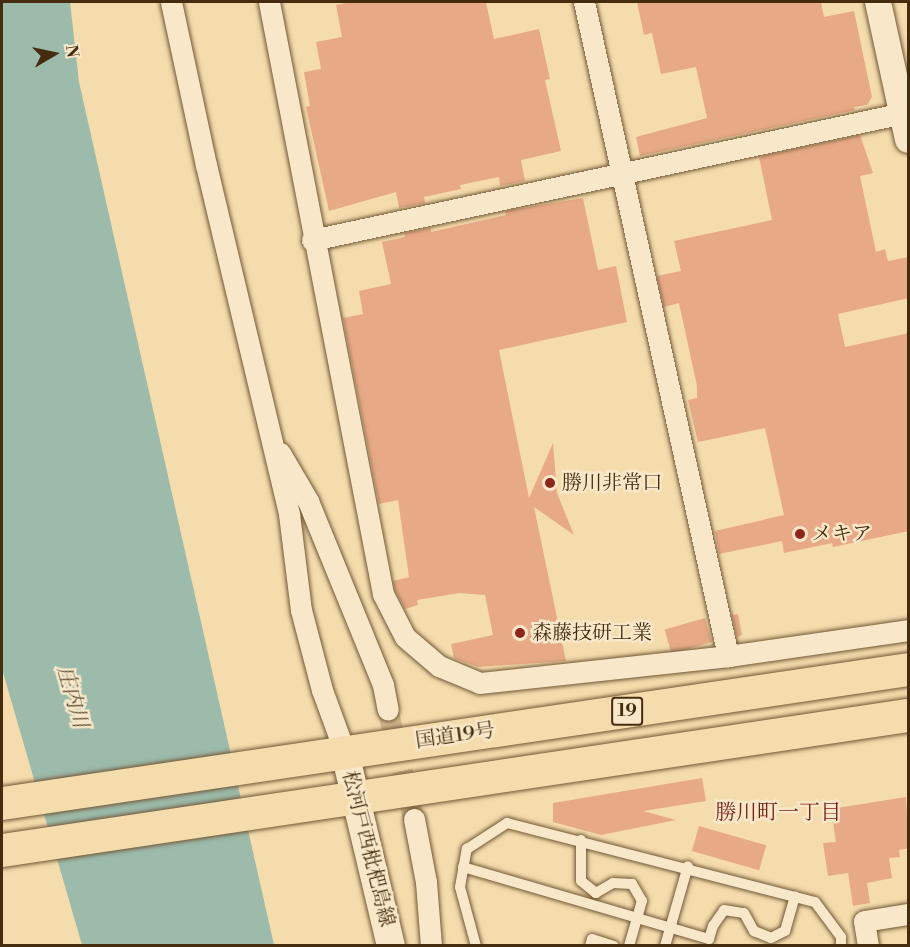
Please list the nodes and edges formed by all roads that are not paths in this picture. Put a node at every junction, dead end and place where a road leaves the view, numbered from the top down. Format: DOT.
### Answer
graph roads {
  1 [pos="171,2"];
  2 [pos="269,2"];
  3 [pos="584,2"];
  4 [pos="878,2"];
  5 [pos="906,113"];
  6 [pos="909,140"];
  7 [pos="622,176"];
  8 [pos="312,240"];
  9 [pos="273,443"];
  10 [pos="909,630"];
  11 [pos="728,656"];
  12 [pos="909,669"];
  13 [pos="388,710"];
  14 [pos="909,716"];
  15 [pos="339,754"];
  16 [pos="346,797"];
  17 [pos="2,803"];
  18 [pos="414,819"];
  19 [pos="581,840"];
  20 [pos="2,850"];
  21 [pos="688,866"];
  22 [pos="464,867"];
  23 [pos="795,896"];
  24 [pos="909,914"];
  25 [pos="637,918"];
  26 [pos="670,927"];
  27 [pos="709,942"];
  28 [pos="391,945"];
  29 [pos="431,945"];
  30 [pos="476,945"];
  31 [pos="590,945"];
  32 [pos="614,945"];
  33 [pos="629,945"];
  34 [pos="665,945"];
  35 [pos="841,945"];
  36 [pos="868,945"];
  1 -- 9 [label="street"];
  2 -- 8 [label="street"];
  3 -- 7 [label="street"];
  4 -- 5 [label="street"];
  5 -- 6 [label="street"];
  5 -- 7 [label="street"];
  7 -- 8 [label="street"];
  7 -- 11 [label="street"];
  8 -- 11 [label="street"];
  9 -- 13 [label="street"];
  9 -- 15 [label="street"];
  10 -- 11 [label="street"];
  12 -- 15 [label="highway, 国道19号 / 19"];
  14 -- 16 [label="highway, 19"];
  15 -- 16 [label="main road, 松河戸西枇杷島線"];
  15 -- 17 [label="highway, 国道19号 / 19"];
  16 -- 20 [label="highway, 19"];
  16 -- 28 [label="main road, 松河戸西枇杷島線"];
  18 -- 29 [label="street"];
  19 -- 21 [label="lane"];
  19 -- 22 [label="lane"];
  19 -- 25 [label="lane"];
  21 -- 23 [label="lane"];
  21 -- 26 [label="lane"];
  22 -- 25 [label="lane"];
  22 -- 30 [label="lane"];
  23 -- 27 [label="lane"];
  23 -- 35 [label="lane"];
  24 -- 36 [label="street"];
  25 -- 26 [label="lane"];
  25 -- 33 [label="lane"];
  26 -- 27 [label="lane"];
  26 -- 34 [label="lane"];
  31 -- 32 [label="lane"];
}
